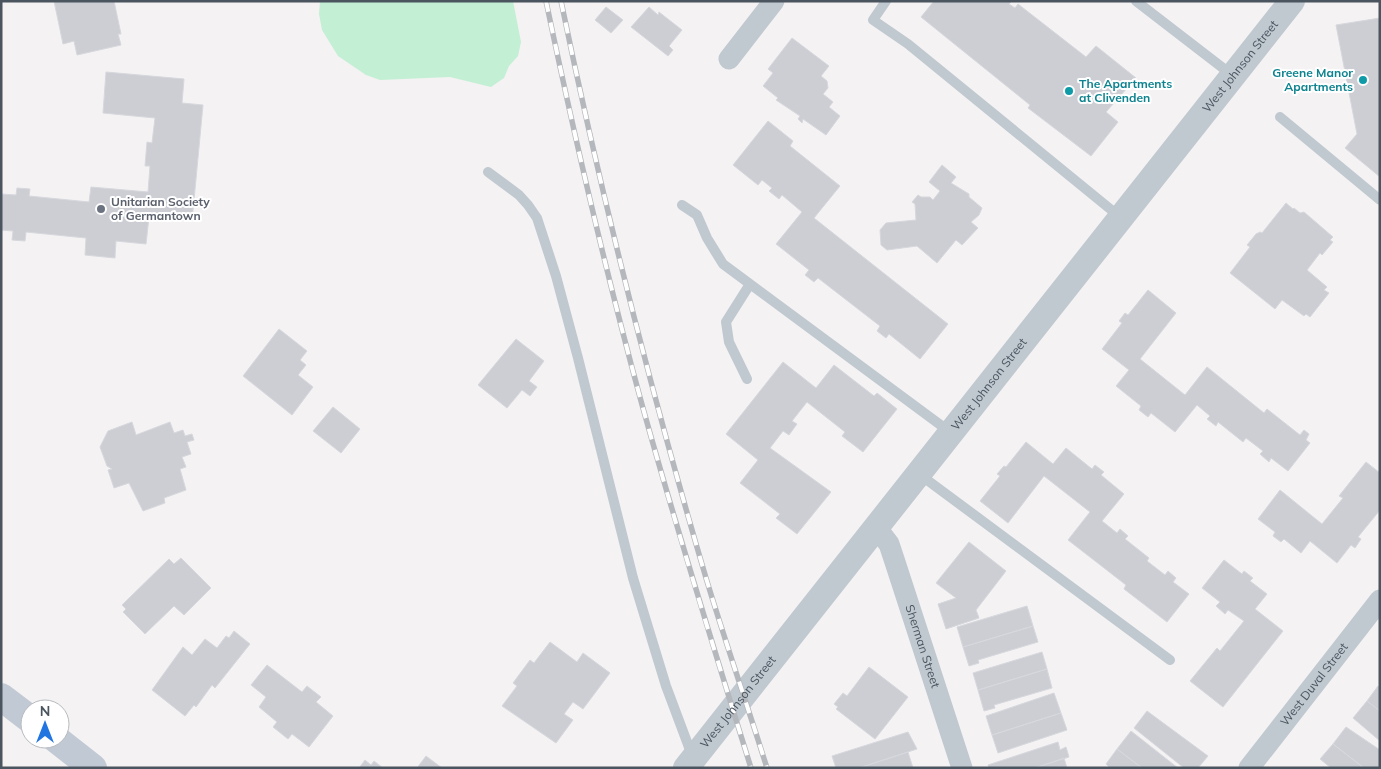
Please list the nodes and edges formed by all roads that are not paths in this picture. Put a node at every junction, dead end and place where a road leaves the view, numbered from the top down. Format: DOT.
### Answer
graph roads {
  1 [pos="774,1"];
  2 [pos="886,1"];
  3 [pos="1136,1"];
  4 [pos="1292,1"];
  5 [pos="729,59"];
  6 [pos="1233,76"];
  7 [pos="1280,117"];
  8 [pos="488,172"];
  9 [pos="1380,200"];
  10 [pos="682,205"];
  11 [pos="1121,217"];
  12 [pos="750,284"];
  13 [pos="748,379"];
  14 [pos="951,432"];
  15 [pos="919,473"];
  16 [pos="876,527"];
  17 [pos="1380,600"];
  18 [pos="1170,660"];
  19 [pos="1,697"];
  20 [pos="20,711"];
  21 [pos="69,749"];
  22 [pos="690,763"];
  23 [pos="93,768"];
  24 [pos="962,768"];
  25 [pos="1249,768"];
  1 -- 5 [label="street"];
  2 -- 11 [label="lane"];
  3 -- 6 [label="lane"];
  4 -- 6 [label="street, West Johnson Street"];
  6 -- 11 [label="street, West Johnson Street"];
  7 -- 9 [label="lane"];
  8 -- 22 [label="lane"];
  10 -- 12 [label="lane"];
  11 -- 14 [label="street, West Johnson Street"];
  12 -- 13 [label="lane"];
  12 -- 14 [label="lane"];
  14 -- 15 [label="street, West Johnson Street"];
  15 -- 16 [label="street, West Johnson Street"];
  15 -- 18 [label="lane"];
  16 -- 22 [label="street, West Johnson Street"];
  16 -- 24 [label="street, Sherman Street"];
  17 -- 25 [label="street, West Duval Street"];
  19 -- 20 [label="main road"];
  21 -- 23 [label="main road"];
}
